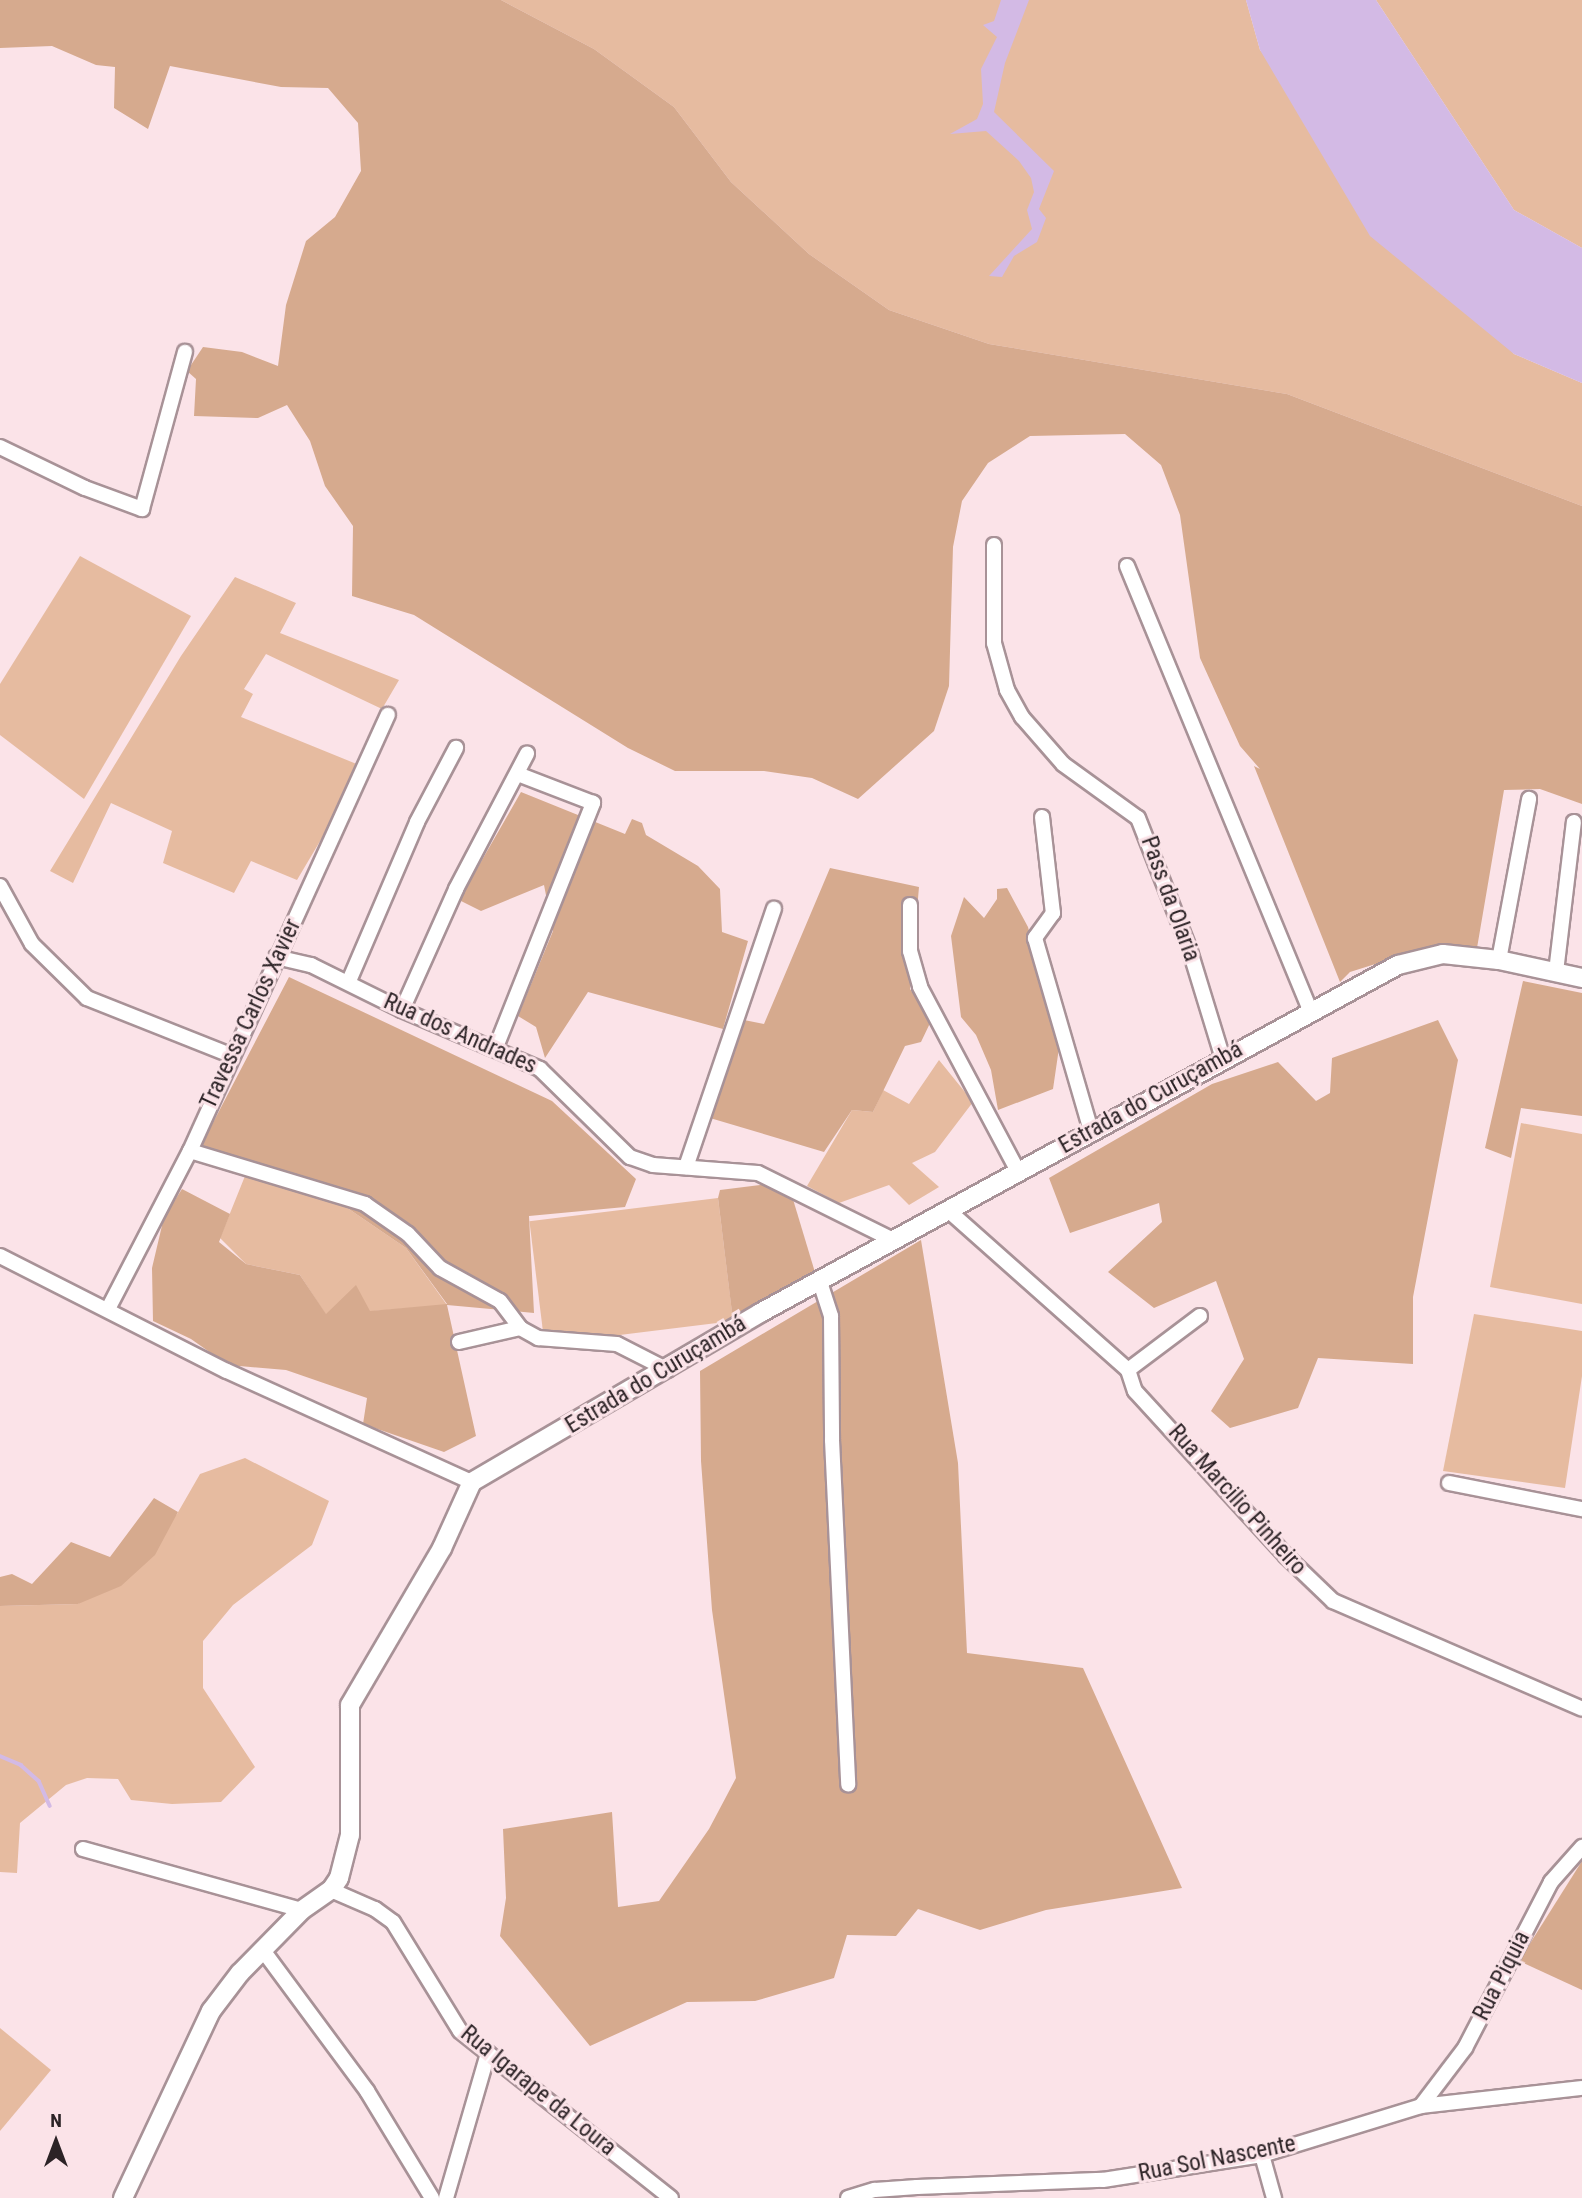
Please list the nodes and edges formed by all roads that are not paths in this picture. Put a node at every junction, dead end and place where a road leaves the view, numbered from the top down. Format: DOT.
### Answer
graph roads {
  1 [pos="185,352"];
  2 [pos="0,447"];
  3 [pos="994,545"];
  4 [pos="1127,566"];
  5 [pos="388,715"];
  6 [pos="456,748"];
  7 [pos="527,754"];
  8 [pos="518,774"];
  9 [pos="1530,799"];
  10 [pos="1042,817"];
  11 [pos="1574,822"];
  12 [pos="0,886"];
  13 [pos="910,905"];
  14 [pos="774,909"];
  15 [pos="276,957"];
  16 [pos="1499,960"];
  17 [pos="1556,972"];
  18 [pos="1582,978"];
  19 [pos="349,981"];
  20 [pos="402,1010"];
  21 [pos="1310,1011"];
  22 [pos="496,1047"];
  23 [pos="230,1055"];
  24 [pos="1223,1059"];
  25 [pos="1091,1131"];
  26 [pos="190,1151"];
  27 [pos="686,1167"];
  28 [pos="1018,1171"];
  29 [pos="949,1211"];
  30 [pos="893,1240"];
  31 [pos="0,1256"];
  32 [pos="820,1282"];
  33 [pos="108,1309"];
  34 [pos="1200,1316"];
  35 [pos="520,1328"];
  36 [pos="460,1342"];
  37 [pos="668,1370"];
  38 [pos="1128,1370"];
  39 [pos="472,1482"];
  40 [pos="1449,1483"];
  41 [pos="1582,1509"];
  42 [pos="1582,1709"];
  43 [pos="848,1785"];
  44 [pos="1582,1847"];
  45 [pos="83,1849"];
  46 [pos="331,1890"];
  47 [pos="302,1910"];
  48 [pos="262,1949"];
  49 [pos="488,2053"];
  50 [pos="1582,2088"];
  51 [pos="1421,2106"];
  52 [pos="1262,2155"];
  53 [pos="123,2198"];
  54 [pos="432,2198"];
  55 [pos="446,2198"];
  56 [pos="671,2198"];
  57 [pos="848,2198"];
  58 [pos="1274,2198"];
  1 -- 2 [label="street"];
  3 -- 24 [label="street, Pass da Olaria"];
  4 -- 21 [label="street"];
  5 -- 15 [label="street, Travessa Carlos Xavier"];
  6 -- 19 [label="street"];
  7 -- 8 [label="street"];
  8 -- 20 [label="street"];
  8 -- 22 [label="street"];
  9 -- 16 [label="street"];
  10 -- 25 [label="street"];
  11 -- 17 [label="street"];
  12 -- 23 [label="street"];
  13 -- 28 [label="street"];
  14 -- 27 [label="street"];
  15 -- 19 [label="street, Rua dos Andrades"];
  15 -- 23 [label="street, Travessa Carlos Xavier"];
  16 -- 17 [label="street, Estrada do Curuçambá"];
  16 -- 21 [label="street, Estrada do Curuçambá"];
  17 -- 18 [label="street, Estrada do Curuçambá"];
  19 -- 20 [label="street, Rua dos Andrades"];
  20 -- 22 [label="street, Rua dos Andrades"];
  21 -- 24 [label="street, Estrada do Curuçambá"];
  22 -- 27 [label="street, Rua dos Andrades"];
  23 -- 26 [label="street, Travessa Carlos Xavier"];
  24 -- 25 [label="street, Estrada do Curuçambá"];
  25 -- 28 [label="street, Estrada do Curuçambá"];
  26 -- 33 [label="street, Travessa Carlos Xavier"];
  26 -- 35 [label="street"];
  27 -- 30 [label="street, Rua dos Andrades"];
  28 -- 29 [label="street, Estrada do Curuçambá"];
  29 -- 30 [label="street, Estrada do Curuçambá"];
  29 -- 38 [label="street, Rua Marcilio Pinheiro"];
  30 -- 32 [label="street, Estrada do Curuçambá"];
  31 -- 33 [label="street"];
  32 -- 37 [label="street, Estrada do Curuçambá"];
  32 -- 43 [label="street"];
  33 -- 39 [label="street"];
  34 -- 38 [label="street"];
  35 -- 36 [label="street"];
  35 -- 37 [label="street"];
  37 -- 39 [label="street, Estrada do Curuçambá"];
  38 -- 42 [label="street, Rua Marcilio Pinheiro"];
  39 -- 46 [label="street"];
  40 -- 41 [label="street"];
  44 -- 51 [label="street, Rua Piquia"];
  45 -- 47 [label="street"];
  46 -- 47 [label="street"];
  46 -- 49 [label="street, Rua Igarape da Loura"];
  47 -- 48 [label="street"];
  48 -- 53 [label="street"];
  48 -- 54 [label="street"];
  49 -- 55 [label="street"];
  49 -- 56 [label="street, Rua Igarape da Loura"];
  50 -- 51 [label="street, Rua Sol Nascente"];
  51 -- 52 [label="street, Rua Sol Nascente"];
  52 -- 57 [label="street, Rua Sol Nascente"];
  52 -- 58 [label="street"];
}
